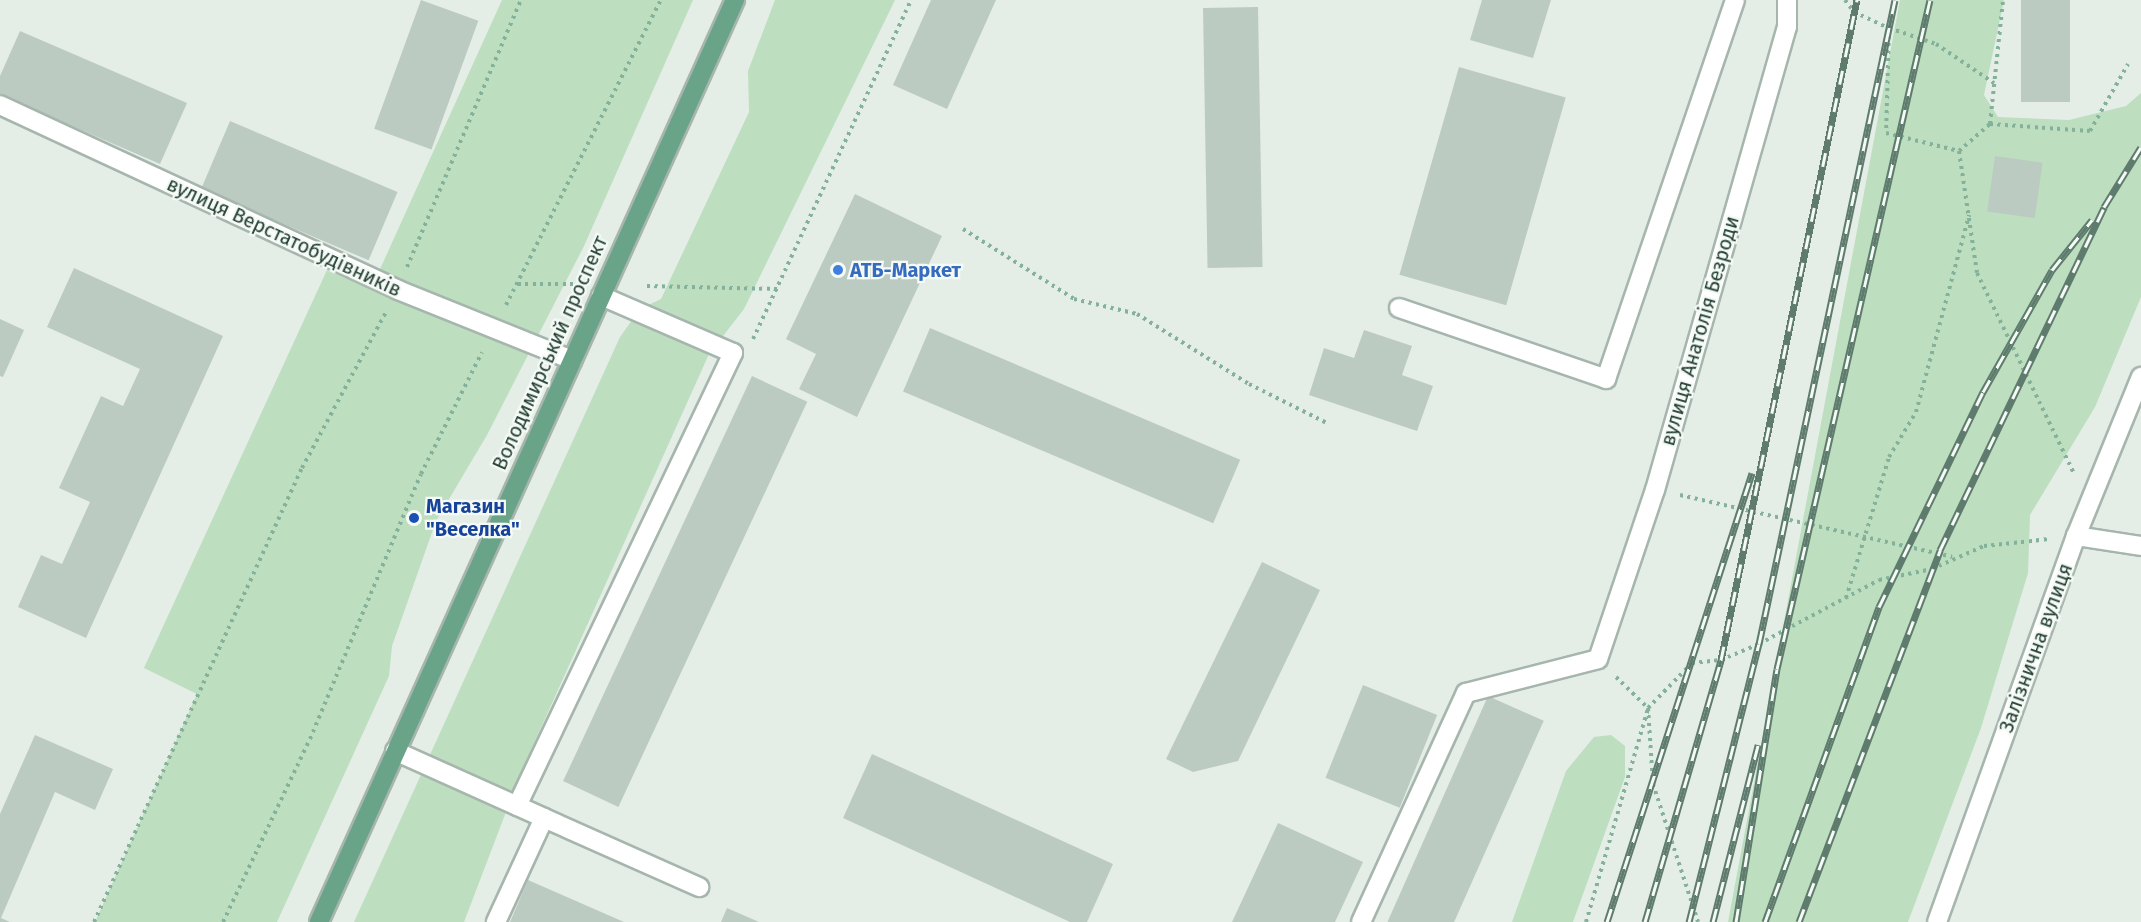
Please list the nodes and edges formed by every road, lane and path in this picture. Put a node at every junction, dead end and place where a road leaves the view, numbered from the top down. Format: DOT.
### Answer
graph roads {
  1 [pos="522,0"];
  2 [pos="661,0"];
  3 [pos="735,0"];
  4 [pos="1735,0"];
  5 [pos="1787,0"];
  6 [pos="1845,0"];
  7 [pos="2003,0"];
  8 [pos="1889,28"];
  9 [pos="2128,64"];
  10 [pos="1994,83"];
  11 [pos="0,105"];
  12 [pos="1990,124"];
  13 [pos="1959,151"];
  14 [pos="1969,215"];
  15 [pos="963,229"];
  16 [pos="398,290"];
  17 [pos="601,296"];
  18 [pos="1399,308"];
  19 [pos="496,325"];
  20 [pos="572,360"];
  21 [pos="2141,377"];
  22 [pos="1329,424"];
  23 [pos="1655,490"];
  24 [pos="2089,506"];
  25 [pos="1864,535"];
  26 [pos="2076,536"];
  27 [pos="2141,546"];
  28 [pos="1952,557"];
  29 [pos="1846,598"];
  30 [pos="1598,659"];
  31 [pos="1648,708"];
  32 [pos="395,751"];
  33 [pos="517,806"];
  34 [pos="544,818"];
  35 [pos="699,887"];
  36 [pos="322,921"];
  37 [pos="94,922"];
  38 [pos="224,922"];
  39 [pos="496,922"];
  40 [pos="1361,922"];
  41 [pos="1586,922"];
  42 [pos="1698,922"];
  43 [pos="1937,922"];
  1 -- 16 [label="path"];
  2 -- 19 [label="path"];
  3 -- 17 [label="main road, Володимирський проспект"];
  4 -- 18 [label="street"];
  5 -- 23 [label="street, вулиця Анатолія Безроди"];
  6 -- 8 [label="path"];
  7 -- 10 [label="path"];
  8 -- 10 [label="path"];
  8 -- 13 [label="path"];
  9 -- 12 [label="path"];
  10 -- 12 [label="path"];
  11 -- 16 [label="street, вулиця Верстатобудівників"];
  12 -- 13 [label="path"];
  13 -- 14 [label="path"];
  14 -- 24 [label="path"];
  14 -- 25 [label="path"];
  15 -- 22 [label="path"];
  16 -- 19 [label="street, вулиця Верстатобудівників"];
  16 -- 37 [label="path"];
  17 -- 20 [label="main road, Володимирський проспект"];
  17 -- 33 [label="street"];
  19 -- 20 [label="street, вулиця Верстатобудівників"];
  19 -- 38 [label="path"];
  20 -- 32 [label="main road, Володимирський проспект"];
  21 -- 24 [label="street, Залізнична вулиця"];
  23 -- 25 [label="path"];
  23 -- 30 [label="street, вулиця Анатолія Безроди"];
  24 -- 26 [label="street, Залізнична вулиця"];
  25 -- 28 [label="path"];
  25 -- 29 [label="path"];
  26 -- 27 [label="street"];
  26 -- 28 [label="path"];
  26 -- 43 [label="street, Залізнична вулиця"];
  28 -- 29 [label="path"];
  29 -- 31 [label="path"];
  30 -- 31 [label="path"];
  30 -- 40 [label="street"];
  31 -- 41 [label="path"];
  31 -- 42 [label="path"];
  32 -- 33 [label="street"];
  32 -- 36 [label="main road, Володимирський проспект"];
  33 -- 34 [label="street"];
  34 -- 35 [label="street"];
  34 -- 39 [label="street"];
}
